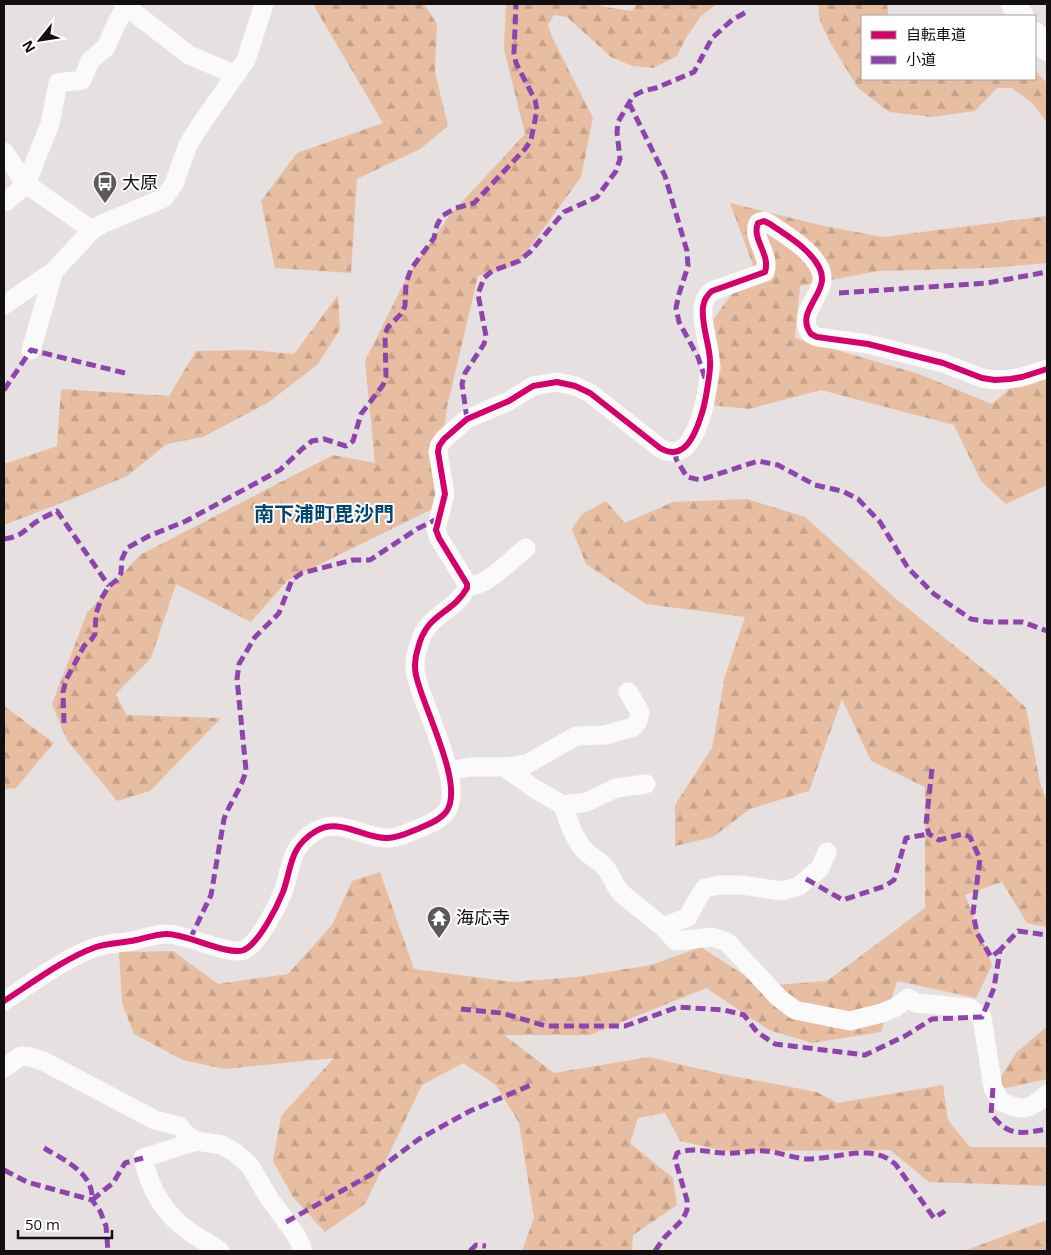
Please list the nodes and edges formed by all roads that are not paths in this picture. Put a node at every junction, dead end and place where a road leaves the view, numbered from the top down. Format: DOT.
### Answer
graph roads {
  1 [pos="264,4"];
  2 [pos="1013,4"];
  3 [pos="125,5"];
  4 [pos="1021,15"];
  5 [pos="1036,35"];
  6 [pos="1047,49"];
  7 [pos="236,75"];
  8 [pos="4,152"];
  9 [pos="26,184"];
  10 [pos="4,202"];
  11 [pos="92,230"];
  12 [pos="54,271"];
  13 [pos="4,305"];
  14 [pos="31,350"];
  15 [pos="1047,369"];
  16 [pos="526,548"];
  17 [pos="468,586"];
  18 [pos="628,692"];
  19 [pos="504,767"];
  20 [pos="449,771"];
  21 [pos="646,784"];
  22 [pos="563,805"];
  23 [pos="827,852"];
  24 [pos="663,927"];
  25 [pos="4,1001"];
  26 [pos="4,1068"];
  27 [pos="1047,1094"];
  28 [pos="197,1141"];
  29 [pos="220,1251"];
  30 [pos="301,1251"];
  1 -- 7 [label="street"];
  2 -- 4 [label="main road"];
  3 -- 7 [label="street"];
  3 -- 9 [label="street"];
  5 -- 6 [label="main road"];
  7 -- 11 [label="street"];
  8 -- 9 [label="street"];
  9 -- 10 [label="street"];
  9 -- 11 [label="street"];
  11 -- 12 [label="street"];
  12 -- 13 [label="street"];
  12 -- 14 [label="street"];
  15 -- 17 [label="street"];
  16 -- 17 [label="street"];
  17 -- 20 [label="street"];
  18 -- 19 [label="street"];
  19 -- 20 [label="street"];
  19 -- 22 [label="street"];
  20 -- 25 [label="street"];
  21 -- 22 [label="street"];
  22 -- 24 [label="street"];
  23 -- 24 [label="street"];
  24 -- 27 [label="street"];
  26 -- 28 [label="street"];
  28 -- 29 [label="street"];
  28 -- 30 [label="street"];
}
